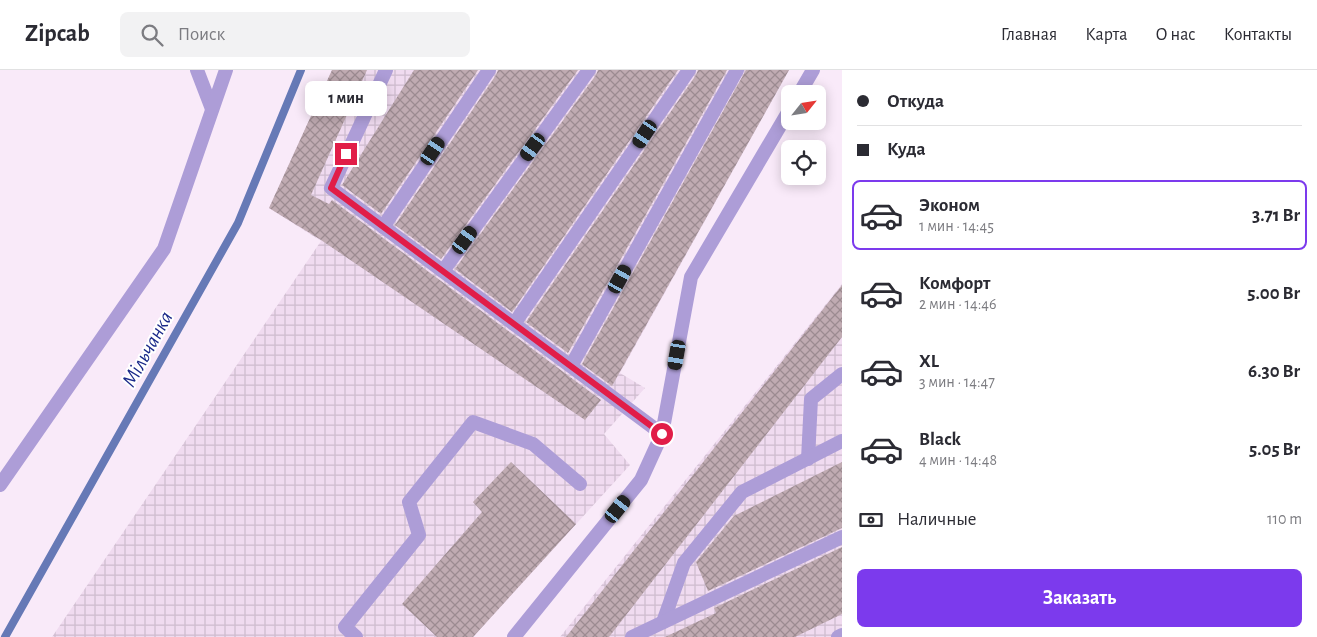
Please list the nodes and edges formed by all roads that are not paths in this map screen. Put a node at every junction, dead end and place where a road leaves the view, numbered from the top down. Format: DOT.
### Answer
graph roads {
  1 [pos="197,70"];
  2 [pos="226,70"];
  3 [pos="386,70"];
  4 [pos="489,70"];
  5 [pos="589,70"];
  6 [pos="689,70"];
  7 [pos="737,70"];
  8 [pos="813,70"];
  9 [pos="804,85"];
  10 [pos="212,109"];
  11 [pos="781,124"];
  12 [pos="383,227"];
  13 [pos="443,271"];
  14 [pos="514,324"];
  15 [pos="571,366"];
  16 [pos="842,374"];
  17 [pos="662,434"];
  18 [pos="842,441"];
  19 [pos="808,459"];
  20 [pos="580,484"];
  21 [pos="0,485"];
  22 [pos="842,537"];
  23 [pos="663,622"];
  24 [pos="842,635"];
  25 [pos="356,637"];
  26 [pos="514,637"];
  27 [pos="632,637"];
  28 [pos="838,637"];
  1 -- 10 [label="lane"];
  2 -- 10 [label="lane"];
  3 -- 12 [label="lane"];
  4 -- 12 [label="lane"];
  5 -- 13 [label="lane"];
  6 -- 14 [label="lane"];
  7 -- 15 [label="lane"];
  8 -- 9 [label="lane"];
  10 -- 21 [label="lane"];
  11 -- 17 [label="lane"];
  12 -- 13 [label="lane"];
  13 -- 14 [label="lane"];
  14 -- 15 [label="lane"];
  15 -- 17 [label="lane"];
  16 -- 19 [label="lane"];
  17 -- 26 [label="lane"];
  18 -- 19 [label="lane"];
  19 -- 23 [label="lane"];
  20 -- 25 [label="lane"];
  22 -- 23 [label="lane"];
  23 -- 27 [label="lane"];
  24 -- 28 [label="lane"];
}
